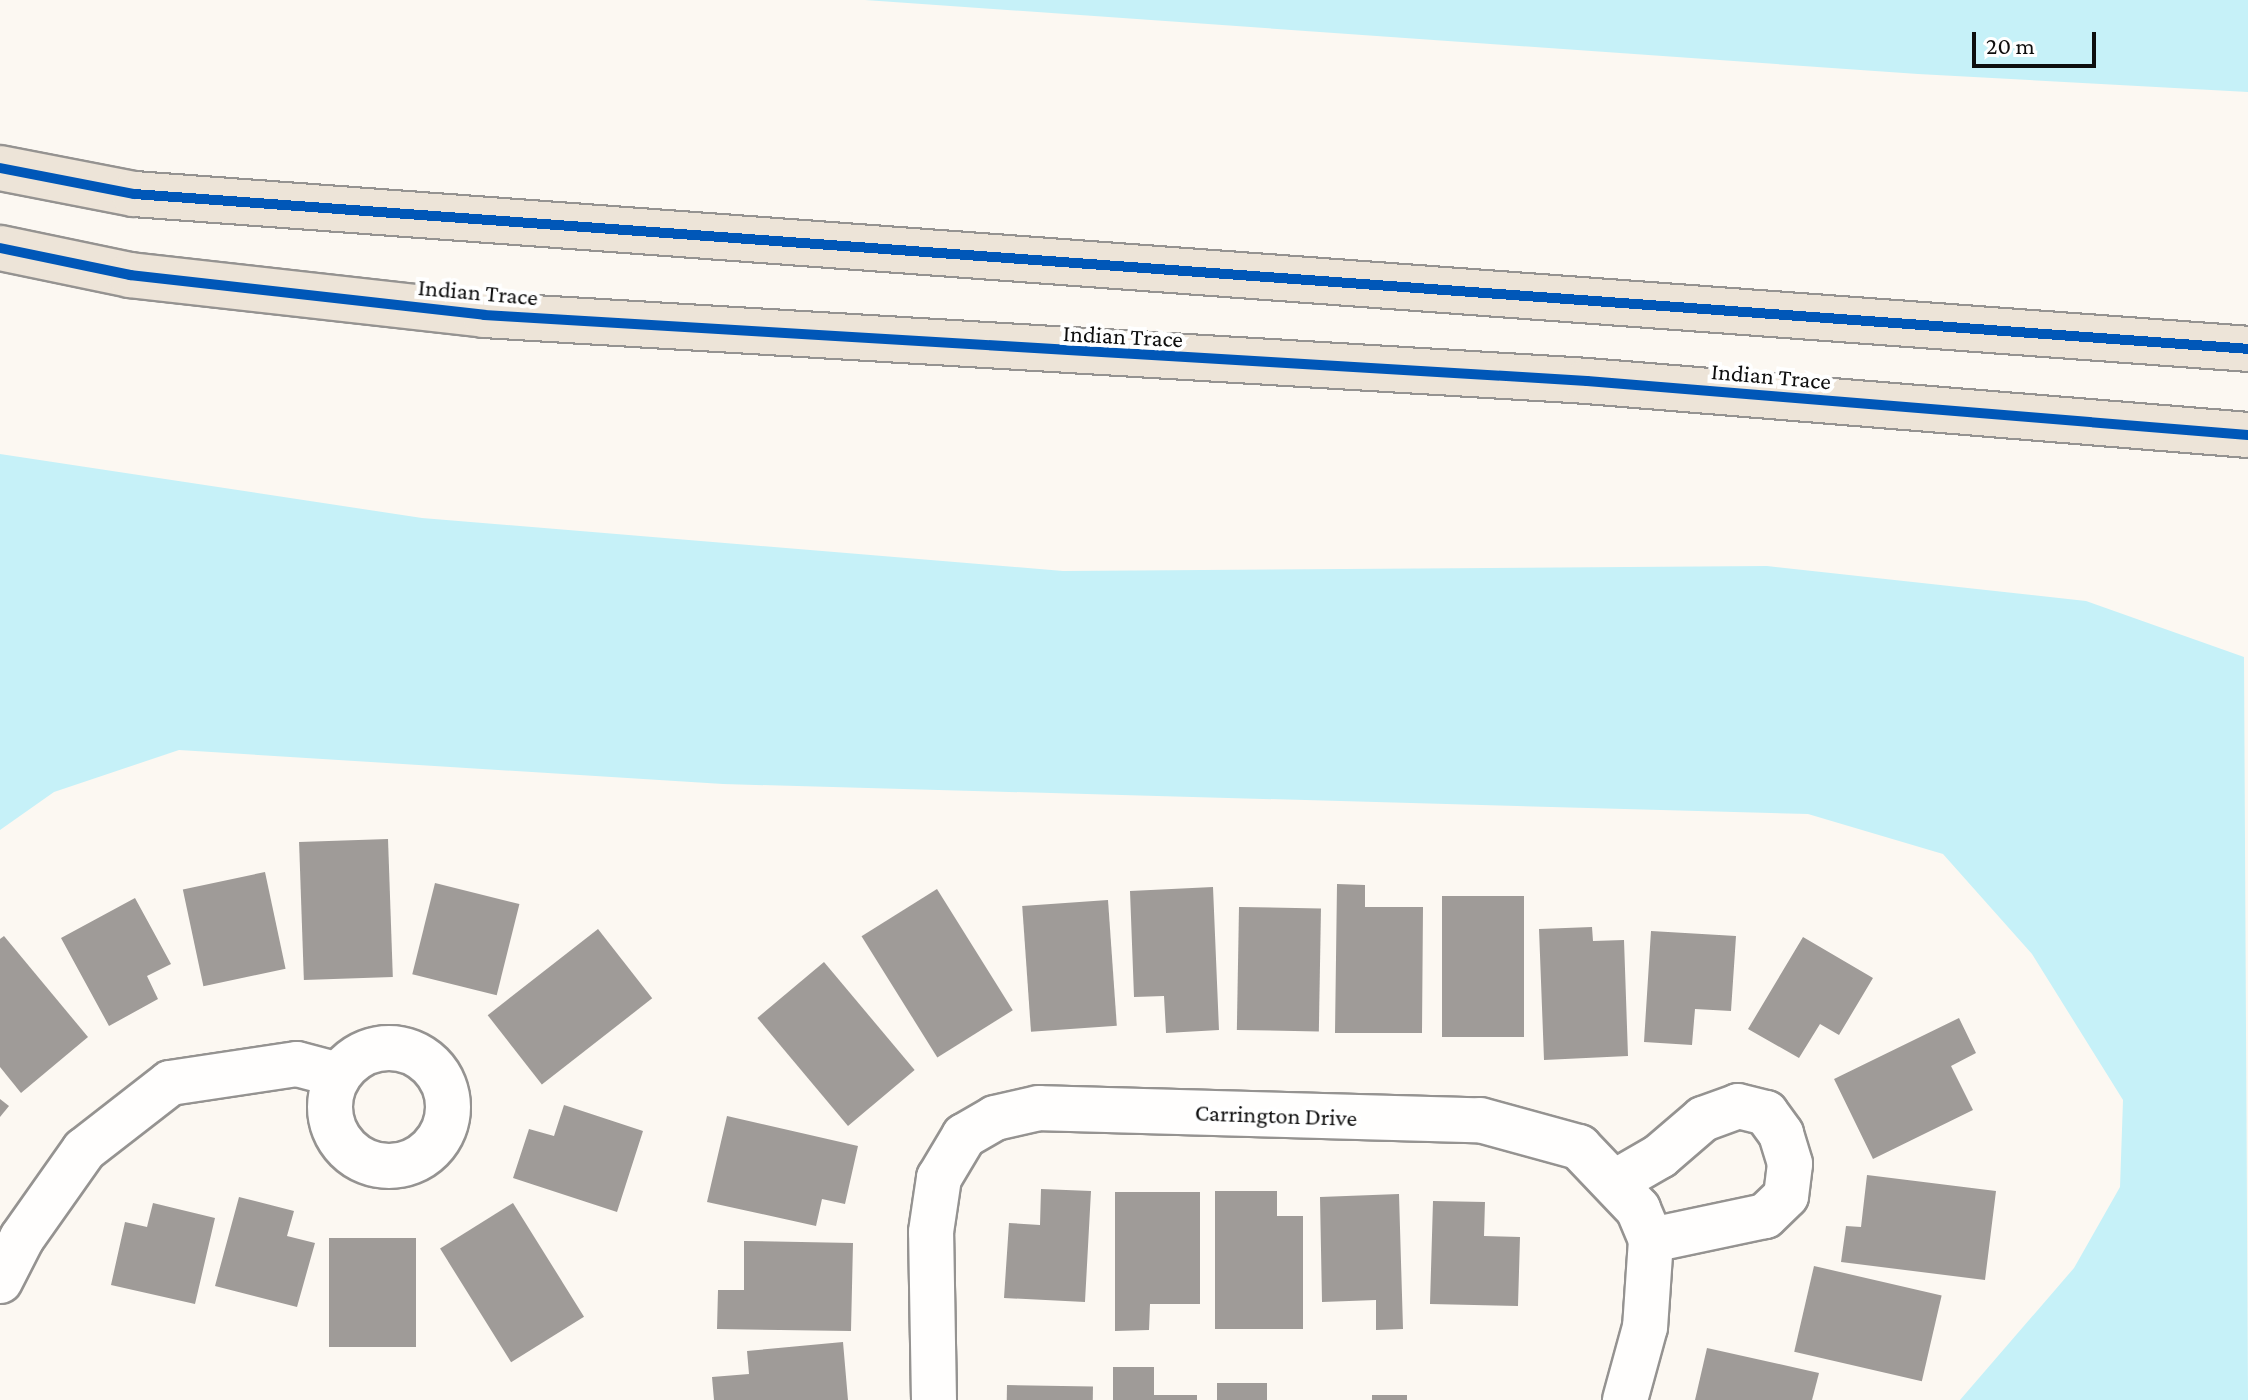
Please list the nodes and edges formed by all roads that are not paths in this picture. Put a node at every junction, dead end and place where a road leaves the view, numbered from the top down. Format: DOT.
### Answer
graph roads {
  1 [pos="0,168"];
  2 [pos="0,248"];
  3 [pos="2248,349"];
  4 [pos="2248,435"];
  5 [pos="339,1075"];
  6 [pos="1615,1182"];
  7 [pos="1651,1240"];
  8 [pos="0,1281"];
  9 [pos="934,1400"];
  10 [pos="1625,1400"];
  1 -- 3 [label="main road"];
  2 -- 4 [label="main road, Indian Trace"];
  5 -- 8 [label="street"];
  6 -- 7 [label="street, Carrington Drive"];
  6 -- 7 [label="street"];
  6 -- 9 [label="street, Carrington Drive"];
  7 -- 10 [label="street, Carrington Drive"];
}
